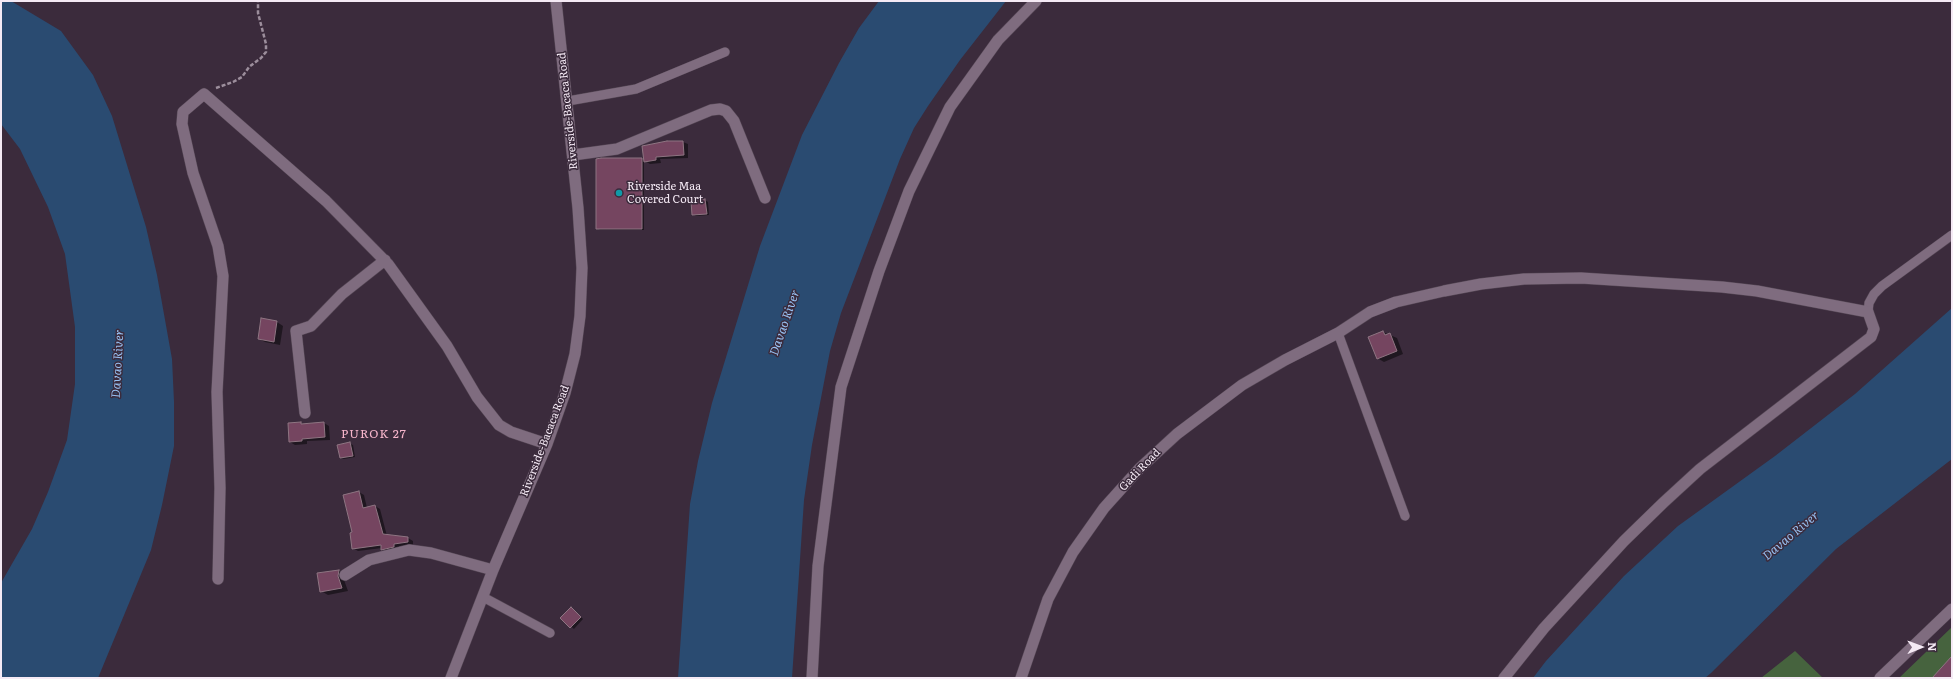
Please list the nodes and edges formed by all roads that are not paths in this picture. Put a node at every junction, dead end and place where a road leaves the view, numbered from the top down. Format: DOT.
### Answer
graph roads {
  1 [pos="556,1"];
  2 [pos="1036,1"];
  3 [pos="725,52"];
  4 [pos="568,101"];
  5 [pos="573,154"];
  6 [pos="765,198"];
  7 [pos="1952,235"];
  8 [pos="385,260"];
  9 [pos="1868,312"];
  10 [pos="1338,333"];
  11 [pos="305,413"];
  12 [pos="547,444"];
  13 [pos="1405,516"];
  14 [pos="493,570"];
  15 [pos="345,575"];
  16 [pos="218,579"];
  17 [pos="483,597"];
  18 [pos="1952,609"];
  19 [pos="550,633"];
  20 [pos="451,678"];
  21 [pos="812,678"];
  22 [pos="1021,678"];
  23 [pos="1504,678"];
  24 [pos="1880,678"];
  1 -- 4 [label="street, Riverside-Bacaca Road"];
  2 -- 21 [label="street"];
  3 -- 4 [label="lane"];
  4 -- 5 [label="street, Riverside-Bacaca Road"];
  5 -- 6 [label="street"];
  5 -- 12 [label="street, Riverside-Bacaca Road"];
  7 -- 9 [label="lane"];
  8 -- 11 [label="street"];
  8 -- 12 [label="street"];
  8 -- 16 [label="street"];
  9 -- 10 [label="street, Gadi Road"];
  9 -- 23 [label="street"];
  10 -- 13 [label="lane"];
  10 -- 22 [label="street, Gadi Road"];
  12 -- 14 [label="street, Riverside-Bacaca Road"];
  14 -- 15 [label="street"];
  14 -- 17 [label="street, Riverside-Bacaca Road"];
  17 -- 19 [label="lane"];
  17 -- 20 [label="street, Riverside-Bacaca Road"];
  18 -- 24 [label="street"];
}
